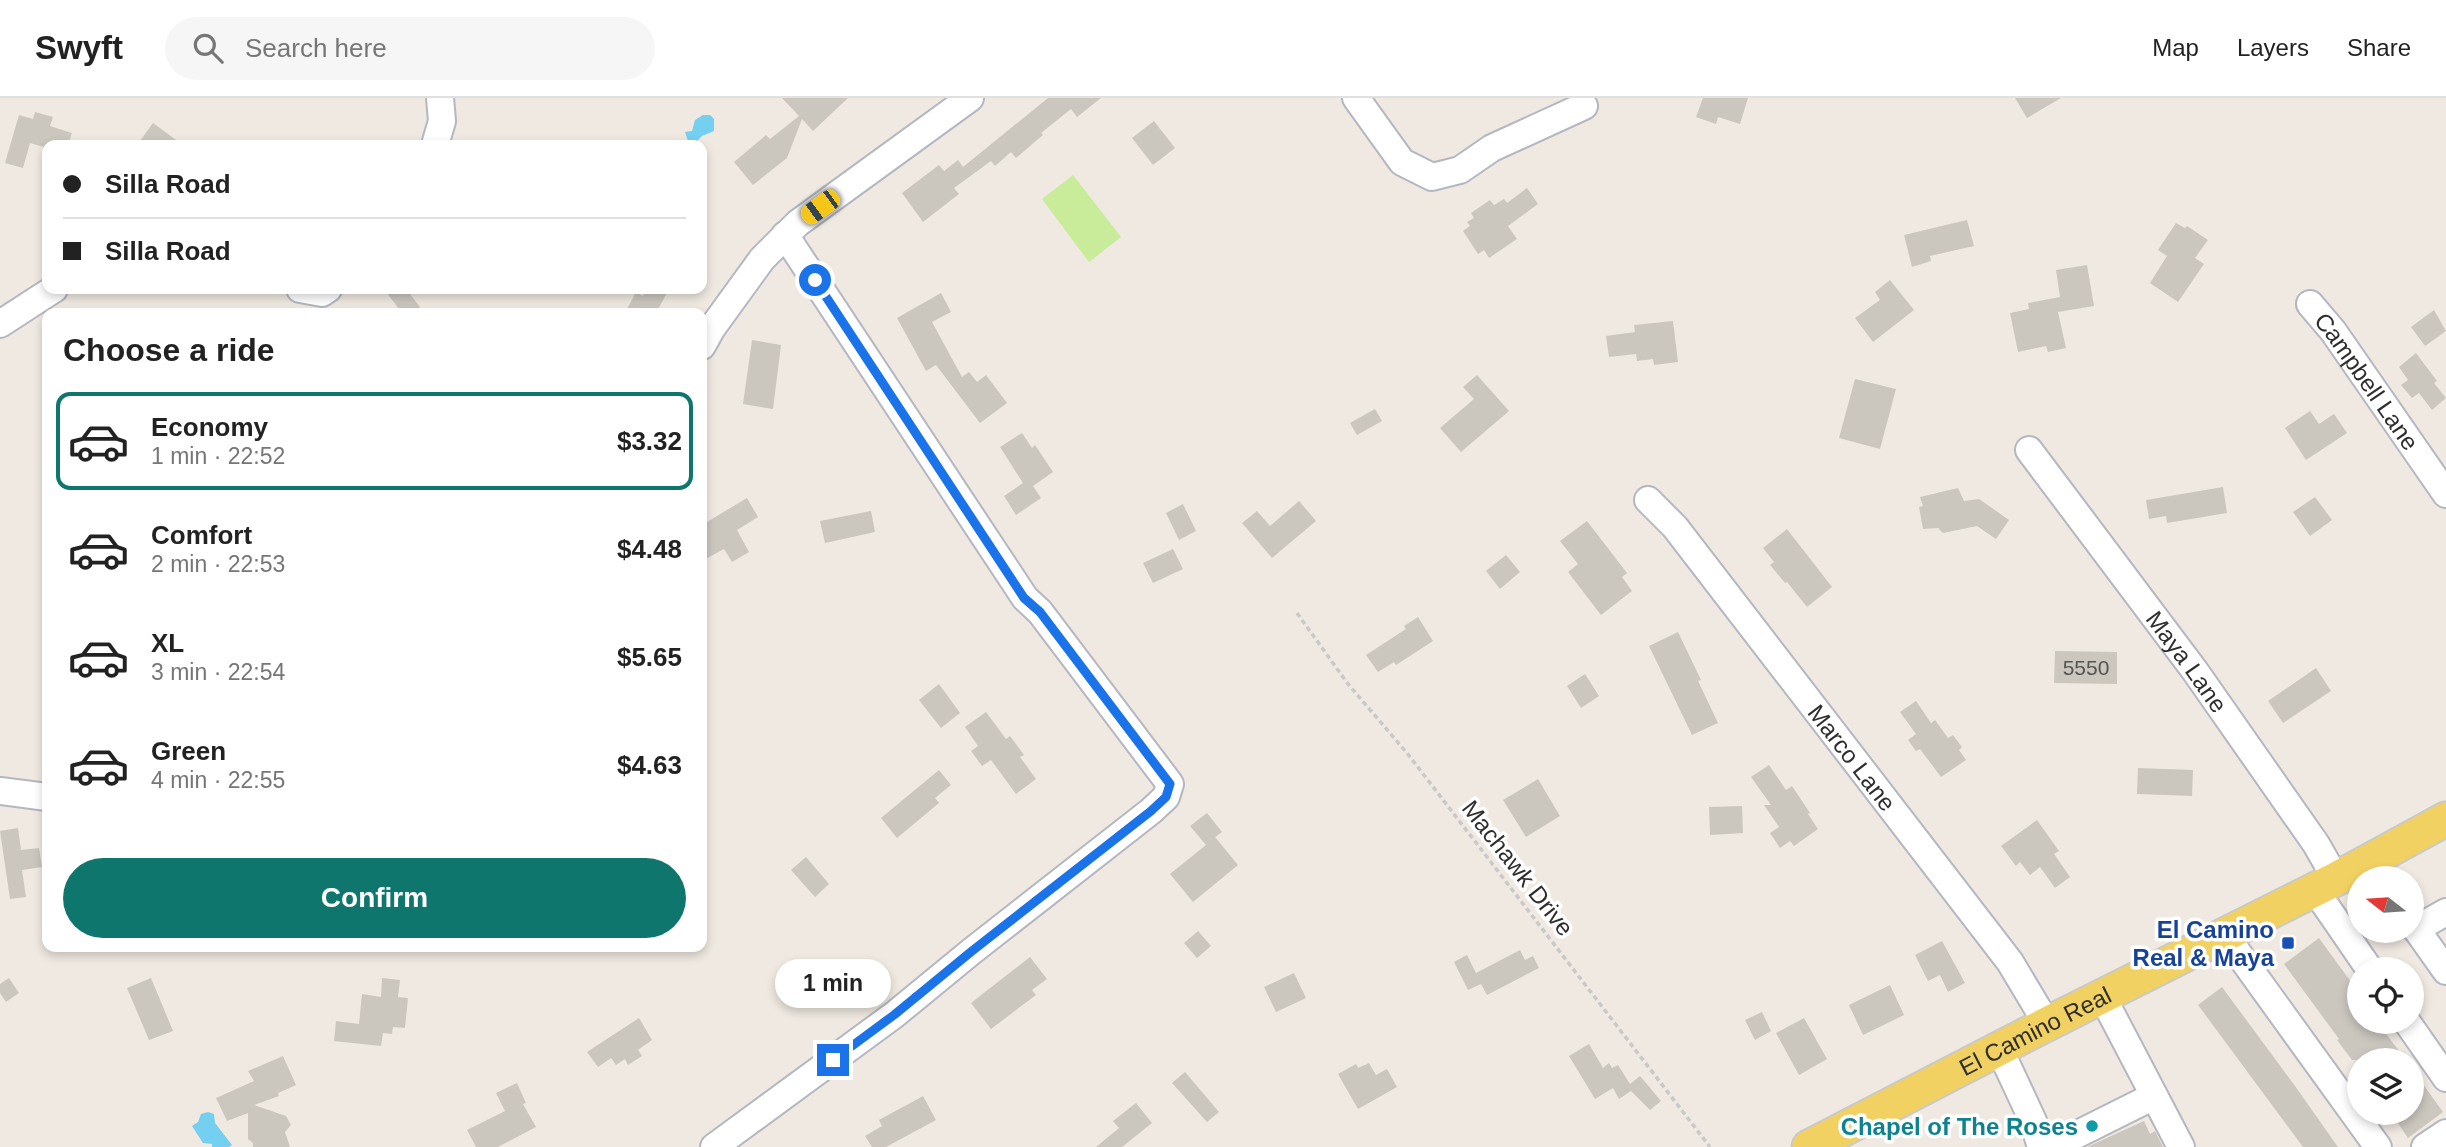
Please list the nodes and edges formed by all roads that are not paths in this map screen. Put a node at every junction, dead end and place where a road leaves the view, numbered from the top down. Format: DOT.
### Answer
graph roads {
  1 [pos="440,98"];
  2 [pos="970,98"];
  3 [pos="1356,98"];
  4 [pos="1584,106"];
  5 [pos="436,140"];
  6 [pos="785,235"];
  7 [pos="46,294"];
  8 [pos="2310,304"];
  9 [pos="0,324"];
  10 [pos="707,337"];
  11 [pos="2029,450"];
  12 [pos="2446,494"];
  13 [pos="1648,500"];
  14 [pos="0,791"];
  15 [pos="42,796"];
  16 [pos="2446,819"];
  17 [pos="2381,866"];
  18 [pos="2347,878"];
  19 [pos="2325,884"];
  20 [pos="2446,912"];
  21 [pos="2424,922"];
  22 [pos="2225,935"];
  23 [pos="2424,940"];
  24 [pos="2363,957"];
  25 [pos="2446,971"];
  26 [pos="2102,996"];
  27 [pos="2047,1024"];
  28 [pos="2415,1034"];
  29 [pos="1999,1048"];
  30 [pos="2446,1078"];
  31 [pos="2154,1096"];
  32 [pos="2446,1133"];
  33 [pos="714,1147"];
  34 [pos="1809,1147"];
  35 [pos="2041,1147"];
  36 [pos="2052,1147"];
  37 [pos="2181,1147"];
  38 [pos="2378,1147"];
  39 [pos="2425,1147"];
  1 -- 5 [label="street"];
  2 -- 6 [label="street"];
  3 -- 4 [label="street"];
  6 -- 10 [label="street"];
  6 -- 33 [label="street"];
  7 -- 9 [label="street"];
  8 -- 12 [label="street, Campbell Lane"];
  11 -- 19 [label="street, Maya Lane"];
  13 -- 27 [label="street, Marco Lane"];
  14 -- 15 [label="street"];
  16 -- 17 [label="main road, El Camino Real"];
  18 -- 19 [label="main road, El Camino Real"];
  19 -- 22 [label="main road, El Camino Real"];
  19 -- 24 [label="street, Maya Lane"];
  20 -- 21 [label="street"];
  22 -- 26 [label="main road, El Camino Real"];
  22 -- 38 [label="street"];
  23 -- 25 [label="street"];
  26 -- 27 [label="main road, El Camino Real"];
  26 -- 31 [label="street"];
  27 -- 29 [label="main road, El Camino Real"];
  28 -- 30 [label="street"];
  29 -- 34 [label="main road, El Camino Real"];
  29 -- 35 [label="street"];
  31 -- 36 [label="street"];
  31 -- 37 [label="street"];
  32 -- 39 [label="street"];
}
